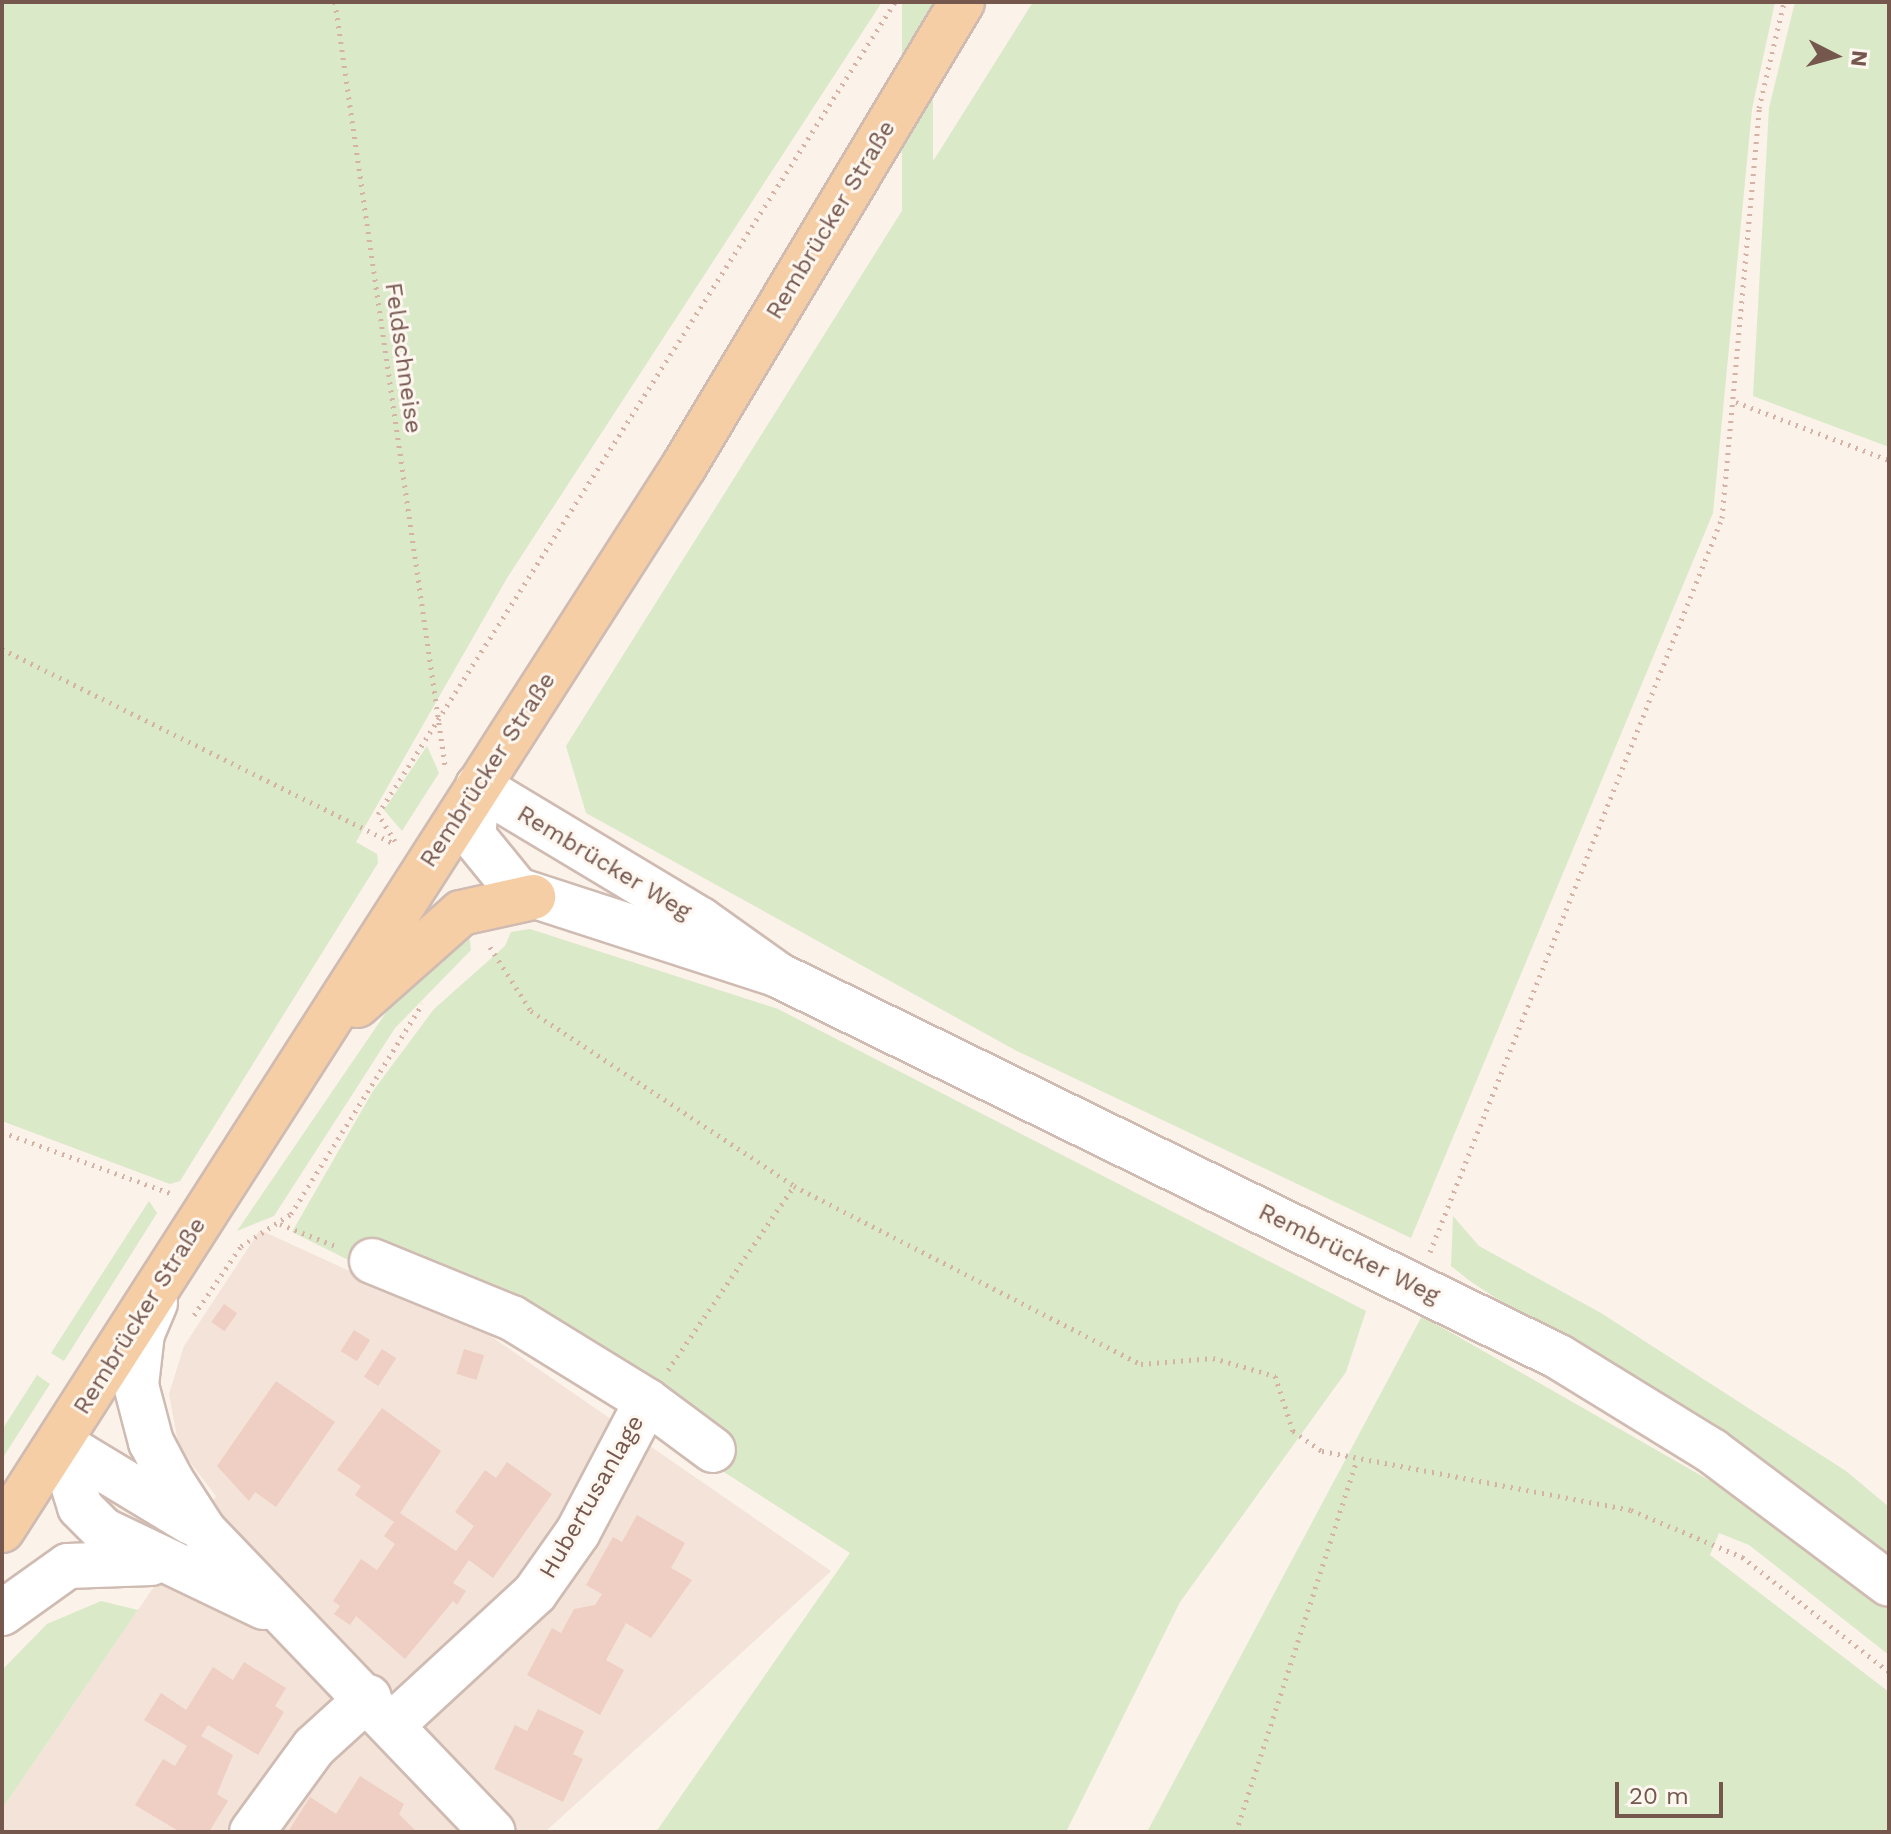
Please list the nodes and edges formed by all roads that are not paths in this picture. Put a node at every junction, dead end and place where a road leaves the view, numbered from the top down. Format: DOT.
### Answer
graph roads {
  1 [pos="962,2"];
  2 [pos="478,786"];
  3 [pos="533,897"];
  4 [pos="778,975"];
  5 [pos="317,1042"];
  6 [pos="372,1261"];
  7 [pos="167,1273"];
  8 [pos="647,1401"];
  9 [pos="60,1443"];
  10 [pos="713,1450"];
  11 [pos="2,1530"];
  12 [pos="204,1531"];
  13 [pos="173,1568"];
  14 [pos="1889,1584"];
  15 [pos="2,1613"];
  16 [pos="285,1616"];
  17 [pos="382,1710"];
  18 [pos="252,1832"];
  19 [pos="493,1832"];
  1 -- 2 [label="main road, Rembrücker Straße"];
  2 -- 3 [label="street, Rembrücker Weg"];
  2 -- 4 [label="street, Rembrücker Weg"];
  2 -- 5 [label="main road, Rembrücker Straße"];
  3 -- 4 [label="street, Rembrücker Weg"];
  3 -- 5 [label="main road"];
  4 -- 14 [label="street, Rembrücker Weg"];
  5 -- 7 [label="main road, Rembrücker Straße"];
  6 -- 8 [label="street, Hubertusanlage"];
  7 -- 9 [label="main road, Rembrücker Straße"];
  7 -- 12 [label="street"];
  8 -- 10 [label="street, Hubertusanlage"];
  8 -- 17 [label="street, Hubertusanlage"];
  9 -- 11 [label="main road, Rembrücker Straße"];
  9 -- 12 [label="street"];
  9 -- 13 [label="street"];
  12 -- 16 [label="street"];
  13 -- 15 [label="street"];
  13 -- 16 [label="street"];
  16 -- 17 [label="street"];
  17 -- 18 [label="street, Hubertusanlage"];
  17 -- 19 [label="street"];
}
